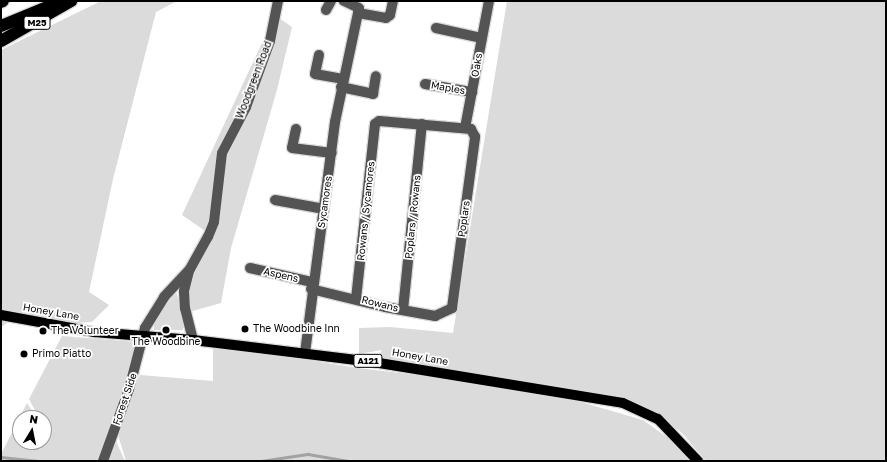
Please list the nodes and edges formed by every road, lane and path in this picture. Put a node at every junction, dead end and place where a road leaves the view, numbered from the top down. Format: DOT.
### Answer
graph roads {
  1 [pos="62,1"];
  2 [pos="71,1"];
  3 [pos="278,1"];
  4 [pos="344,1"];
  5 [pos="393,1"];
  6 [pos="489,1"];
  7 [pos="358,13"];
  8 [pos="1,26"];
  9 [pos="436,28"];
  10 [pos="481,38"];
  11 [pos="1,41"];
  12 [pos="319,55"];
  13 [pos="376,76"];
  14 [pos="342,83"];
  15 [pos="425,84"];
  16 [pos="472,92"];
  17 [pos="422,124"];
  18 [pos="465,128"];
  19 [pos="296,129"];
  20 [pos="332,153"];
  21 [pos="275,200"];
  22 [pos="324,209"];
  23 [pos="250,268"];
  24 [pos="190,269"];
  25 [pos="312,286"];
  26 [pos="356,298"];
  27 [pos="403,310"];
  28 [pos="1,315"];
  29 [pos="143,336"];
  30 [pos="193,340"];
  31 [pos="305,353"];
  32 [pos="103,461"];
  33 [pos="698,461"];
  1 -- 8 [label="highway, M25"];
  2 -- 11 [label="highway, M25"];
  3 -- 24 [label="street, Woodgreen Road"];
  4 -- 7 [label="street"];
  5 -- 7 [label="street"];
  6 -- 10 [label="street, Oaks"];
  7 -- 14 [label="street, Sycamores"];
  9 -- 10 [label="street"];
  10 -- 16 [label="street, Oaks"];
  12 -- 14 [label="street"];
  13 -- 14 [label="street"];
  14 -- 20 [label="street, Sycamores"];
  15 -- 16 [label="street, Maples"];
  16 -- 18 [label="street, Oaks"];
  17 -- 18 [label="street"];
  17 -- 26 [label="street, Rowans / Sycamores"];
  17 -- 27 [label="street, Poplars / Rowans"];
  18 -- 27 [label="street, Poplars"];
  19 -- 20 [label="street"];
  20 -- 22 [label="street, Sycamores"];
  21 -- 22 [label="street"];
  22 -- 25 [label="street, Sycamores"];
  23 -- 25 [label="street, Aspens"];
  24 -- 29 [label="street, Woodgreen Road"];
  24 -- 30 [label="street, Woodgreen Road"];
  25 -- 26 [label="street, Aspens"];
  25 -- 31 [label="street, Sycamores"];
  26 -- 27 [label="street, Rowans"];
  28 -- 29 [label="main road, Honey Lane / A121"];
  29 -- 30 [label="main road, Honey Lane / A121"];
  29 -- 32 [label="street, Forest Side"];
  30 -- 31 [label="main road, Honey Lane / A121"];
  31 -- 33 [label="main road, Honey Lane / A121"];
}
